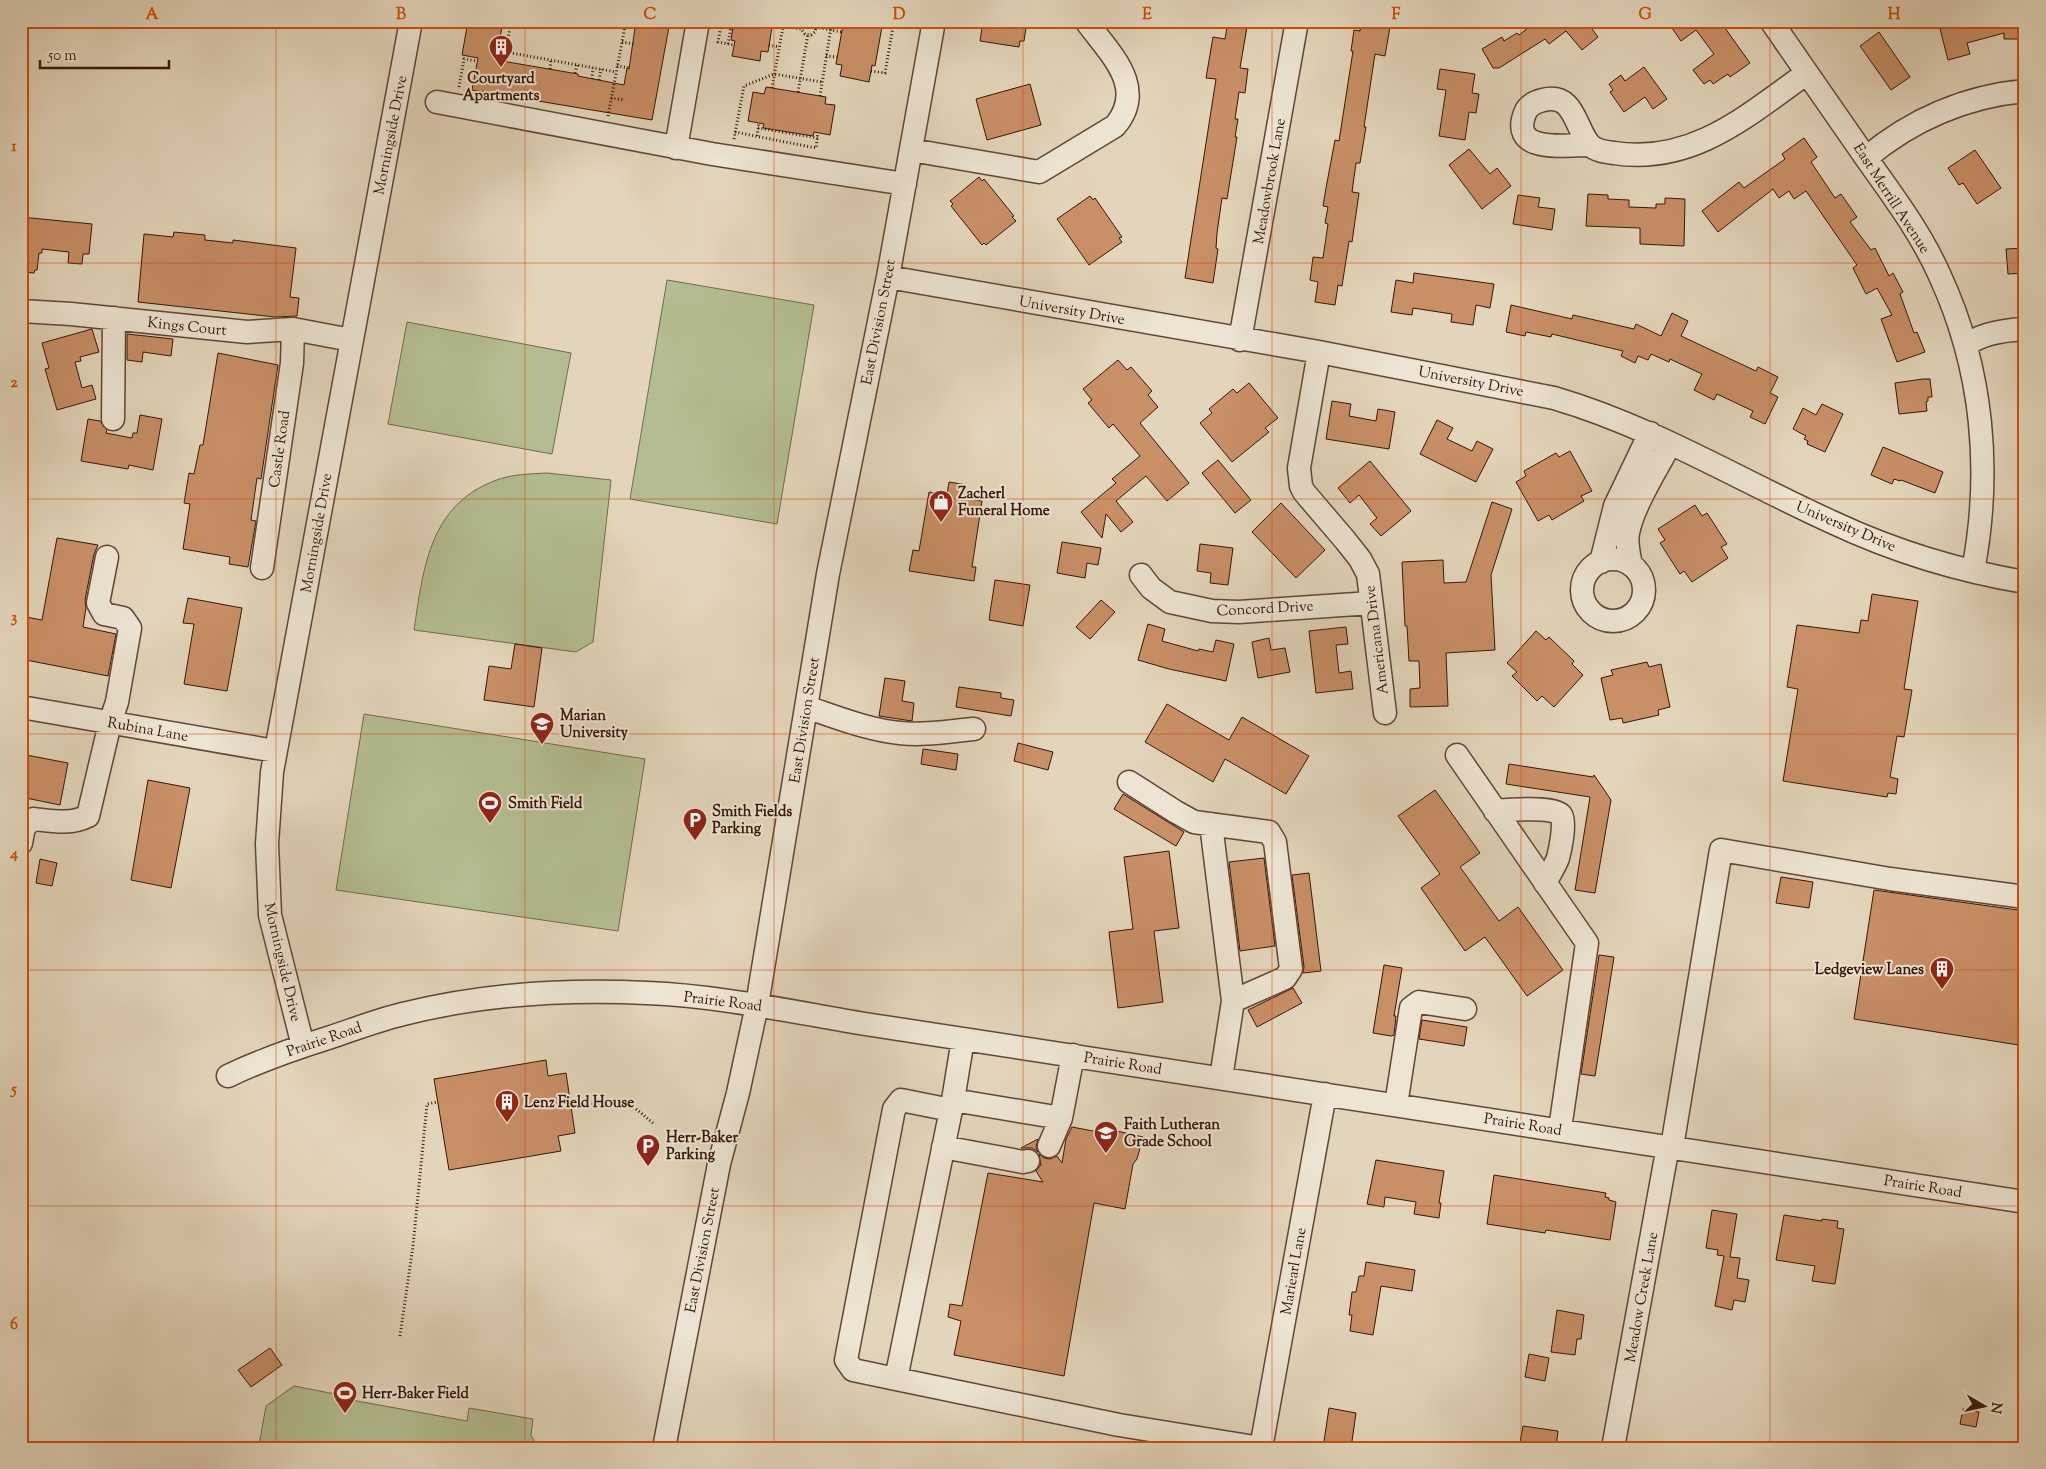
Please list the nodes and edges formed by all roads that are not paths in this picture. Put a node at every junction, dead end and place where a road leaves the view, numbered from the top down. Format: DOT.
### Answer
graph roads {
  1 [pos="411,21"];
  2 [pos="698,21"];
  3 [pos="934,21"];
  4 [pos="1086,21"];
  5 [pos="1297,21"];
  6 [pos="1771,21"];
  7 [pos="1807,73"];
  8 [pos="2025,91"];
  9 [pos="446,103"];
  10 [pos="1589,145"];
  11 [pos="676,148"];
  12 [pos="910,150"];
  13 [pos="1866,158"];
  14 [pos="905,184"];
  15 [pos="888,277"];
  16 [pos="21,310"];
  17 [pos="114,318"];
  18 [pos="2025,328"];
  19 [pos="293,329"];
  20 [pos="351,340"];
  21 [pos="1240,340"];
  22 [pos="1966,346"];
  23 [pos="1319,352"];
  24 [pos="113,419"];
  25 [pos="1650,433"];
  26 [pos="1670,444"];
  27 [pos="107,556"];
  28 [pos="1601,562"];
  29 [pos="1631,565"];
  30 [pos="262,568"];
  31 [pos="1973,571"];
  32 [pos="1141,575"];
  33 [pos="2025,582"];
  34 [pos="1371,603"];
  35 [pos="21,707"];
  36 [pos="806,707"];
  37 [pos="1385,713"];
  38 [pos="110,722"];
  39 [pos="974,729"];
  40 [pos="275,751"];
  41 [pos="1457,755"];
  42 [pos="1129,782"];
  43 [pos="1496,811"];
  44 [pos="1211,824"];
  45 [pos="21,844"];
  46 [pos="1545,883"];
  47 [pos="2025,898"];
  48 [pos="1233,1001"];
  49 [pos="757,1005"];
  50 [pos="1465,1009"];
  51 [pos="963,1039"];
  52 [pos="302,1046"];
  53 [pos="1073,1056"];
  54 [pos="228,1076"];
  55 [pos="1221,1078"];
  56 [pos="1325,1094"];
  57 [pos="1396,1104"];
  58 [pos="952,1105"];
  59 [pos="1061,1118"];
  60 [pos="1560,1129"];
  61 [pos="1049,1146"];
  62 [pos="1670,1146"];
  63 [pos="943,1147"];
  64 [pos="1028,1161"];
  65 [pos="2024,1199"];
  66 [pos="896,1379"];
  67 [pos="664,1448"];
  68 [pos="1261,1448"];
  69 [pos="1613,1448"];
  1 -- 20 [label="street, Morningside Drive"];
  2 -- 11 [label="street"];
  3 -- 12 [label="street, East Division Street"];
  4 -- 12 [label="street"];
  5 -- 21 [label="street, Meadowbrook Lane"];
  6 -- 7 [label="street, East Merrill Avenue"];
  7 -- 10 [label="street"];
  7 -- 13 [label="street, East Merrill Avenue"];
  8 -- 13 [label="street"];
  9 -- 11 [label="street"];
  11 -- 14 [label="street"];
  12 -- 14 [label="street, East Division Street"];
  13 -- 22 [label="street, East Merrill Avenue"];
  14 -- 15 [label="street, East Division Street"];
  15 -- 21 [label="street, University Drive"];
  15 -- 36 [label="street, East Division Street"];
  16 -- 17 [label="street, Kings Court"];
  17 -- 19 [label="street, Kings Court"];
  17 -- 24 [label="street"];
  18 -- 22 [label="street"];
  19 -- 20 [label="street, Kings Court"];
  19 -- 30 [label="street, Castle Road"];
  20 -- 40 [label="street, Morningside Drive"];
  21 -- 23 [label="street, University Drive"];
  22 -- 31 [label="street, East Merrill Avenue"];
  23 -- 25 [label="street, University Drive"];
  23 -- 34 [label="street, Americana Drive"];
  25 -- 26 [label="street, University Drive"];
  25 -- 28 [label="street"];
  26 -- 29 [label="street"];
  26 -- 31 [label="street, University Drive"];
  27 -- 38 [label="street"];
  28 -- 29 [label="street"];
  28 -- 29 [label="street"];
  31 -- 33 [label="street, University Drive"];
  32 -- 34 [label="street, Concord Drive"];
  34 -- 37 [label="street, Americana Drive"];
  35 -- 38 [label="street, Rubina Lane"];
  36 -- 39 [label="street"];
  36 -- 49 [label="street, East Division Street"];
  38 -- 40 [label="street, Rubina Lane"];
  38 -- 45 [label="street"];
  40 -- 52 [label="street, Morningside Drive"];
  41 -- 43 [label="street"];
  42 -- 44 [label="street"];
  43 -- 46 [label="street"];
  43 -- 46 [label="street"];
  44 -- 48 [label="street"];
  44 -- 48 [label="street"];
  46 -- 60 [label="street"];
  47 -- 62 [label="street, Meadow Creek Lane"];
  48 -- 55 [label="street"];
  49 -- 51 [label="street, Prairie Road"];
  49 -- 52 [label="street, Prairie Road"];
  49 -- 67 [label="street, East Division Street"];
  50 -- 57 [label="street"];
  51 -- 53 [label="street, Prairie Road"];
  51 -- 58 [label="street"];
  52 -- 54 [label="street, Prairie Road"];
  53 -- 55 [label="street, Prairie Road"];
  53 -- 59 [label="street"];
  55 -- 56 [label="street, Prairie Road"];
  56 -- 57 [label="street, Prairie Road"];
  56 -- 68 [label="street, Mariearl Lane"];
  57 -- 60 [label="street, Prairie Road"];
  58 -- 59 [label="street"];
  58 -- 63 [label="street"];
  58 -- 66 [label="street"];
  59 -- 61 [label="street"];
  60 -- 62 [label="street, Prairie Road"];
  62 -- 65 [label="street, Prairie Road"];
  62 -- 69 [label="street, Meadow Creek Lane"];
  63 -- 64 [label="street"];
  63 -- 66 [label="street"];
  66 -- 68 [label="street"];
}
